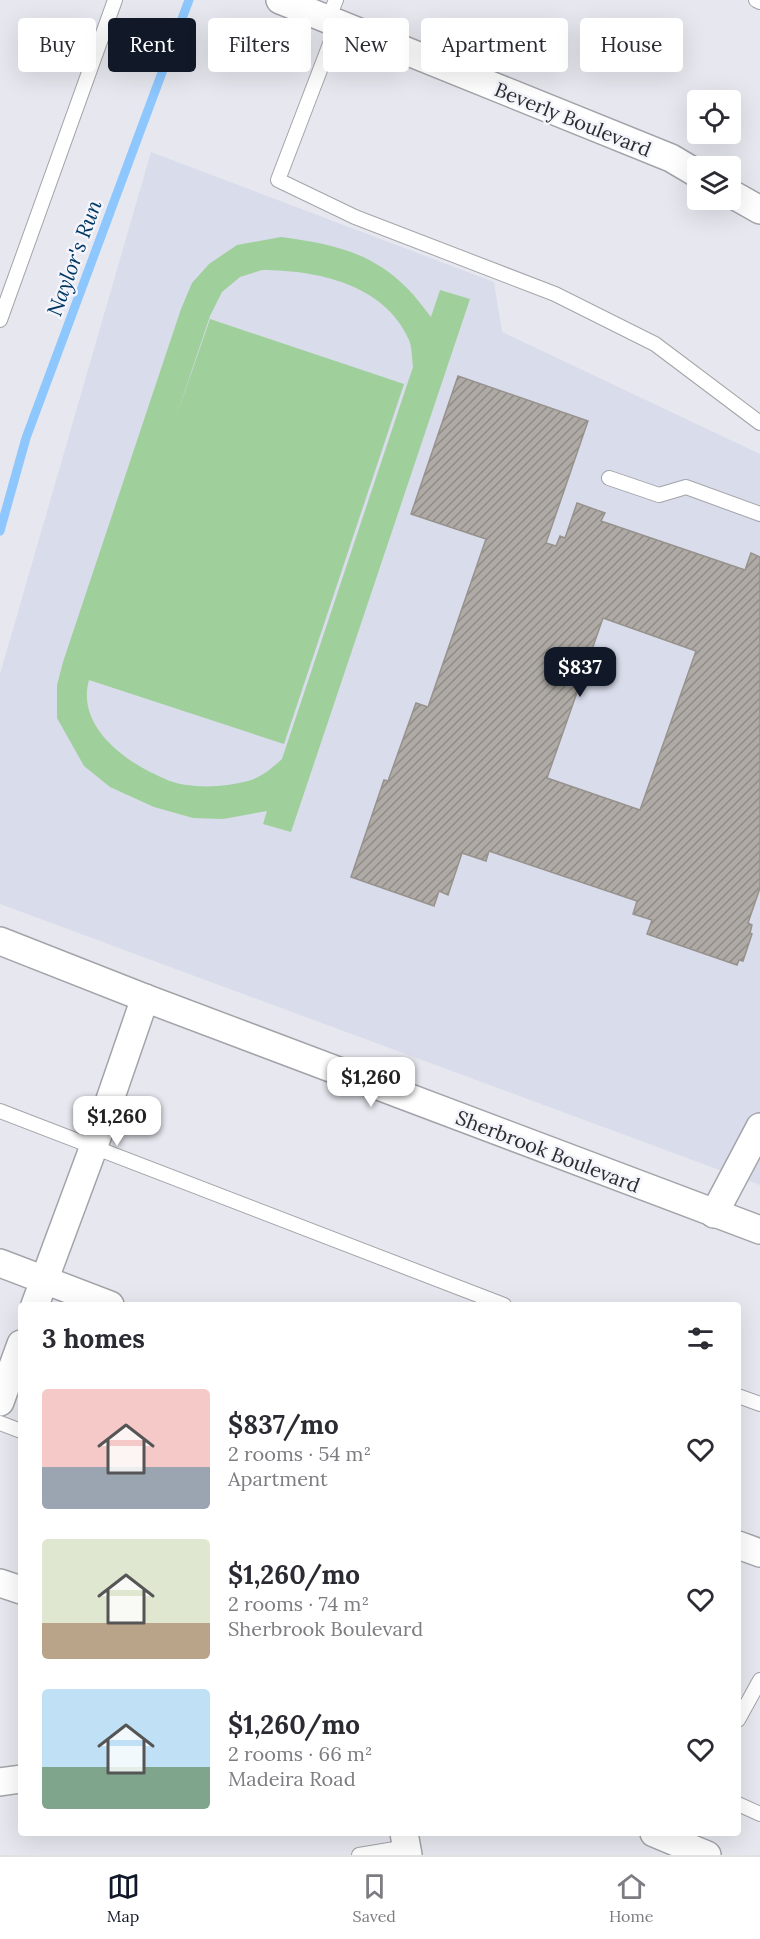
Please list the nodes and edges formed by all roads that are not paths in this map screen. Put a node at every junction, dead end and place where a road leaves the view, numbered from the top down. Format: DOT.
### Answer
graph roads {
  1 [pos="115,0"];
  2 [pos="280,0"];
  3 [pos="334,14"];
  4 [pos="687,167"];
  5 [pos="741,199"];
  6 [pos="760,210"];
  7 [pos="0,320"];
  8 [pos="760,423"];
  9 [pos="609,478"];
  10 [pos="760,514"];
  11 [pos="0,941"];
  12 [pos="145,998"];
  13 [pos="0,1111"];
  14 [pos="760,1127"];
  15 [pos="94,1146"];
  16 [pos="714,1214"];
  17 [pos="760,1230"];
  18 [pos="0,1263"];
  19 [pos="44,1280"];
  20 [pos="36,1302"];
  21 [pos="102,1302"];
  22 [pos="496,1302"];
  23 [pos="18,1352"];
  24 [pos="741,1397"];
  25 [pos="0,1402"];
  26 [pos="760,1404"];
  27 [pos="0,1423"];
  28 [pos="18,1430"];
  29 [pos="741,1546"];
  30 [pos="760,1553"];
  31 [pos="0,1582"];
  32 [pos="18,1589"];
  33 [pos="760,1680"];
  34 [pos="742,1704"];
  35 [pos="18,1779"];
  36 [pos="0,1782"];
  37 [pos="741,1805"];
  38 [pos="760,1814"];
  39 [pos="670,1836"];
  40 [pos="406,1845"];
  41 [pos="360,1855"];
  42 [pos="707,1855"];
  1 -- 7 [label="lane"];
  2 -- 3 [label="street, Beverly Boulevard"];
  3 -- 4 [label="street, Beverly Boulevard"];
  3 -- 8 [label="lane"];
  5 -- 6 [label="street"];
  9 -- 10 [label="lane"];
  11 -- 12 [label="street, Sherbrook Boulevard"];
  12 -- 15 [label="street"];
  12 -- 16 [label="street, Sherbrook Boulevard"];
  13 -- 15 [label="lane"];
  14 -- 16 [label="street"];
  15 -- 19 [label="street"];
  15 -- 22 [label="lane"];
  16 -- 17 [label="street, Sherbrook Boulevard"];
  18 -- 19 [label="street"];
  19 -- 20 [label="street"];
  19 -- 21 [label="street"];
  23 -- 25 [label="street"];
  24 -- 26 [label="lane"];
  27 -- 28 [label="lane"];
  29 -- 30 [label="street"];
  31 -- 32 [label="street"];
  33 -- 34 [label="lane"];
  35 -- 36 [label="street"];
  37 -- 38 [label="lane"];
  39 -- 42 [label="street"];
  40 -- 41 [label="lane"];
}
